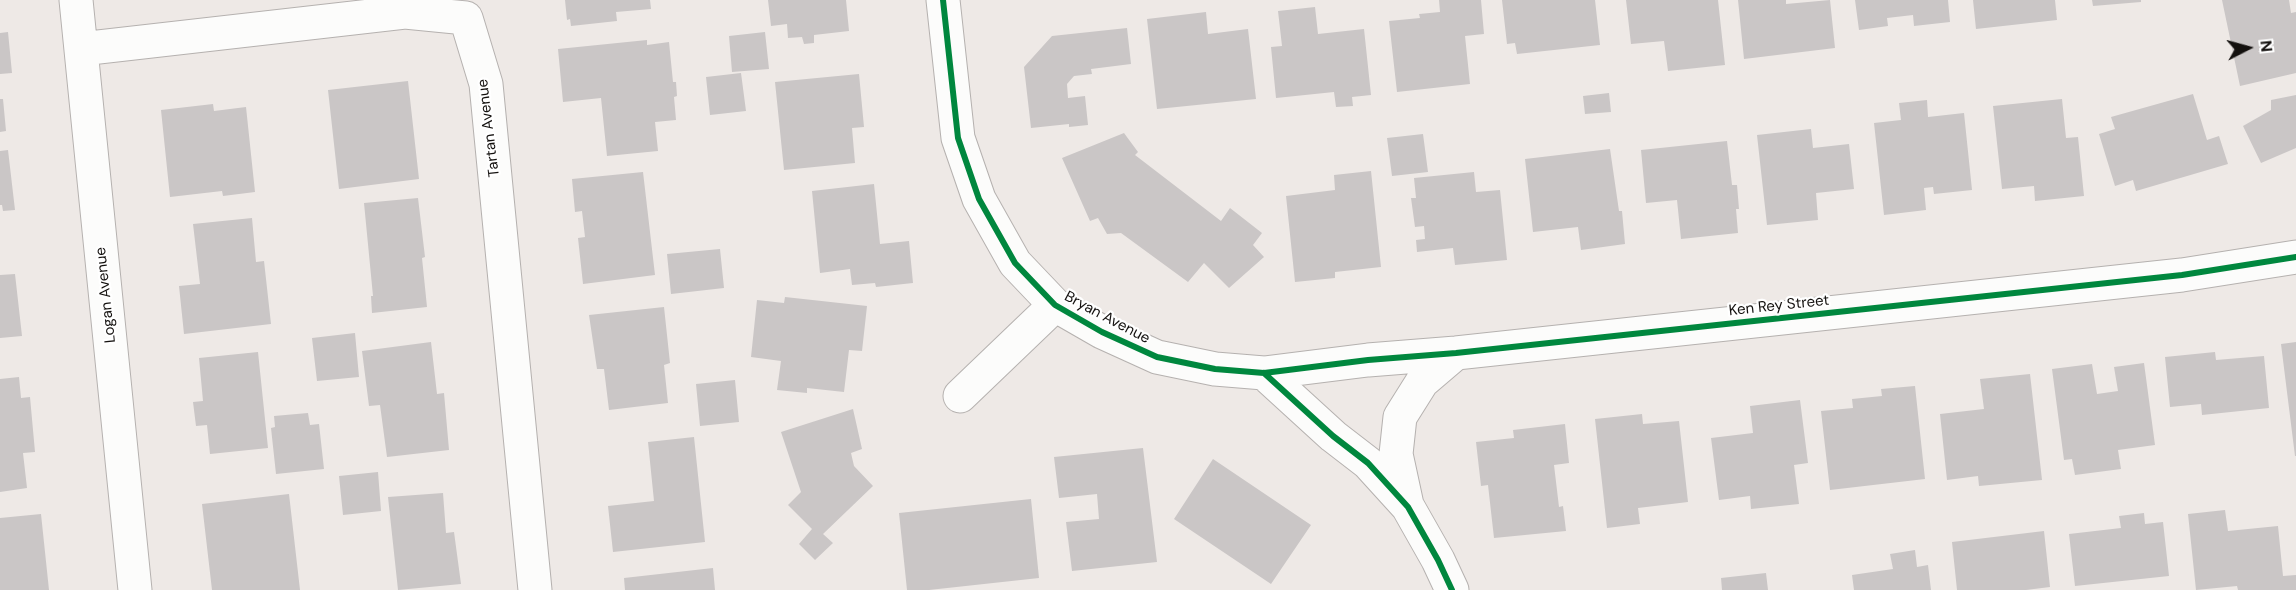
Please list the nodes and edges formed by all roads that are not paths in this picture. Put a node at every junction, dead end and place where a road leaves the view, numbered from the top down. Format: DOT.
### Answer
graph roads {
  1 [pos="76,0"];
  2 [pos="943,0"];
  3 [pos="81,48"];
  4 [pos="2296,257"];
  5 [pos="1055,305"];
  6 [pos="1456,353"];
  7 [pos="1264,373"];
  8 [pos="960,396"];
  9 [pos="1408,507"];
  10 [pos="135,590"];
  11 [pos="535,590"];
  12 [pos="1452,590"];
  1 -- 3 [label="street, Logan Avenue"];
  2 -- 5 [label="street, Bryan Avenue"];
  3 -- 10 [label="street, Logan Avenue"];
  3 -- 11 [label="street, Tartan Avenue"];
  4 -- 6 [label="street, Ken Rey Street"];
  5 -- 7 [label="street, Bryan Avenue"];
  5 -- 8 [label="street"];
  6 -- 7 [label="street, Ken Rey Street"];
  6 -- 9 [label="street"];
  7 -- 9 [label="street"];
  9 -- 12 [label="street"];
}
